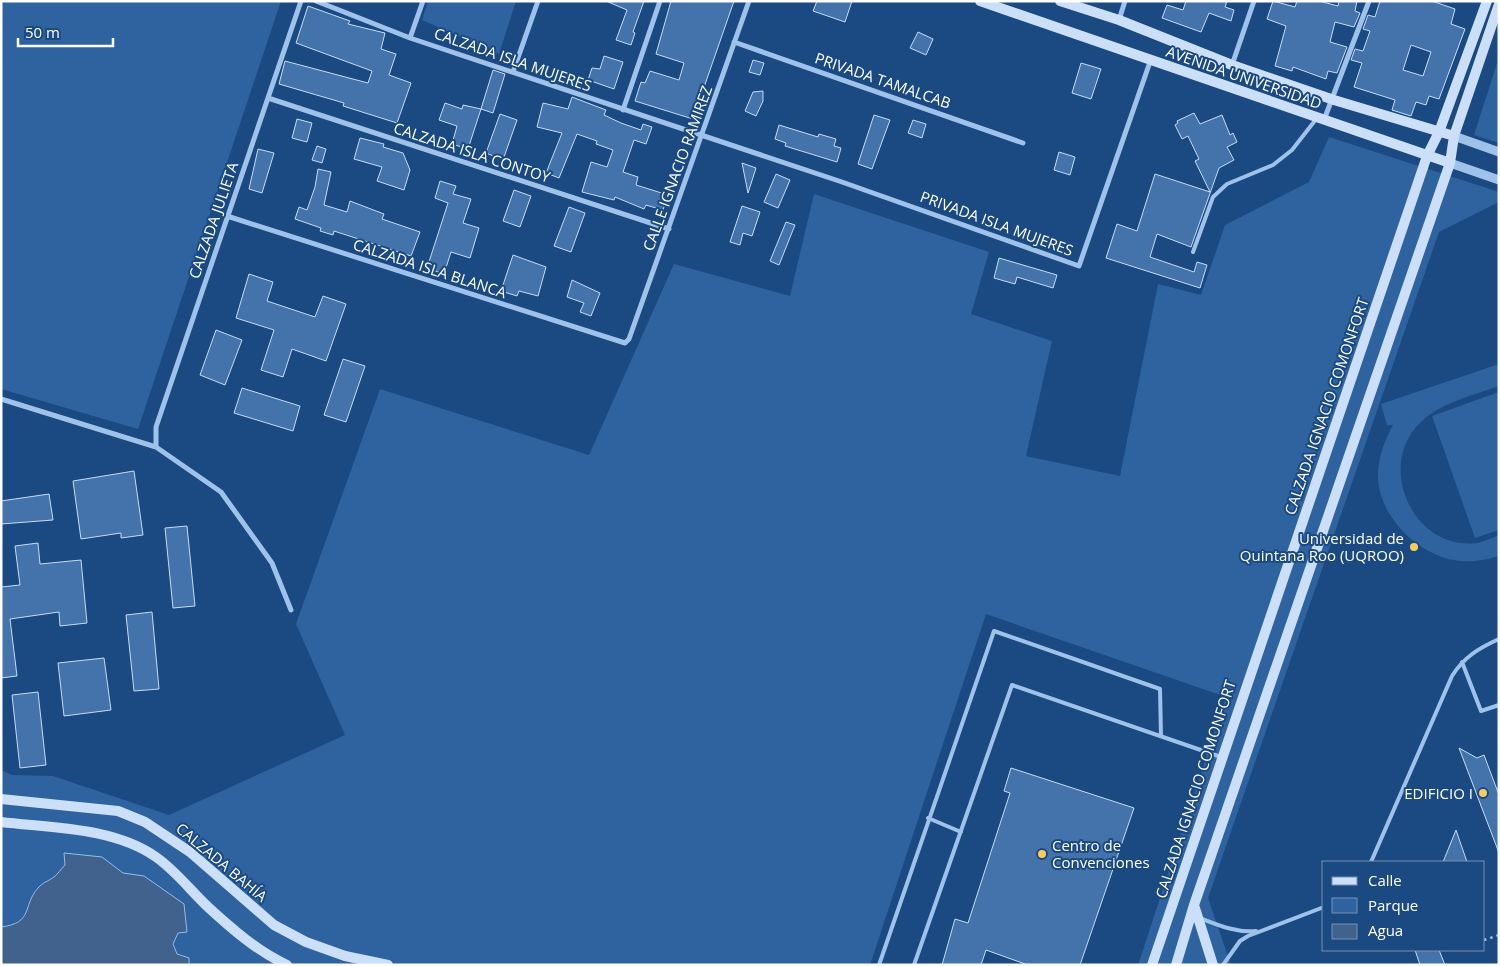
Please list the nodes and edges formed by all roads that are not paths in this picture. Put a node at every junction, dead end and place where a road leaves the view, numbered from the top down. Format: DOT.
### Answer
graph roads {
  1 [pos="301,1"];
  2 [pos="316,1"];
  3 [pos="423,1"];
  4 [pos="538,1"];
  5 [pos="660,1"];
  6 [pos="749,1"];
  7 [pos="980,1"];
  8 [pos="1060,1"];
  9 [pos="1125,1"];
  10 [pos="1254,1"];
  11 [pos="1369,1"];
  12 [pos="1487,1"];
  13 [pos="1499,4"];
  14 [pos="1119,20"];
  15 [pos="410,38"];
  16 [pos="734,42"];
  17 [pos="1150,62"];
  18 [pos="1232,65"];
  19 [pos="513,72"];
  20 [pos="268,98"];
  21 [pos="1334,100"];
  22 [pos="624,110"];
  23 [pos="1320,119"];
  24 [pos="1439,132"];
  25 [pos="703,136"];
  26 [pos="1454,136"];
  27 [pos="1023,143"];
  28 [pos="1499,152"];
  29 [pos="1427,156"];
  30 [pos="1450,163"];
  31 [pos="1499,180"];
  32 [pos="227,216"];
  33 [pos="668,229"];
  34 [pos="1193,252"];
  35 [pos="625,343"];
  36 [pos="1,399"];
  37 [pos="156,447"];
  38 [pos="291,610"];
  39 [pos="1499,639"];
  40 [pos="1462,662"];
  41 [pos="1499,705"];
  42 [pos="1161,736"];
  43 [pos="1221,757"];
  44 [pos="1,799"];
  45 [pos="928,818"];
  46 [pos="1,822"];
  47 [pos="961,832"];
  48 [pos="1371,861"];
  49 [pos="1194,904"];
  50 [pos="1322,908"];
  51 [pos="1197,917"];
  52 [pos="1260,931"];
  53 [pos="287,965"];
  54 [pos="388,965"];
  55 [pos="879,965"];
  56 [pos="914,965"];
  57 [pos="1152,965"];
  58 [pos="1176,965"];
  59 [pos="1213,965"];
  60 [pos="1223,965"];
  1 -- 20 [label="street, CALZADA JULIETA"];
  2 -- 15 [label="street, CALZADA ISLA MUJERES"];
  3 -- 15 [label="street"];
  4 -- 19 [label="street"];
  5 -- 22 [label="street"];
  6 -- 16 [label="street, CALLE IGNACIO RAMIREZ"];
  7 -- 17 [label="main road, AVENIDA UNIVERSIDAD"];
  8 -- 14 [label="main road, AVENIDA UNIVERSIDAD"];
  9 -- 14 [label="street"];
  10 -- 18 [label="street"];
  11 -- 21 [label="street"];
  12 -- 24 [label="main road, CALZADA IGNACIO COMONFORT"];
  13 -- 26 [label="main road"];
  14 -- 18 [label="main road, AVENIDA UNIVERSIDAD"];
  15 -- 19 [label="street, CALZADA ISLA MUJERES"];
  16 -- 25 [label="street, CALLE IGNACIO RAMIREZ"];
  16 -- 27 [label="street, PRIVADA TAMALCAB"];
  17 -- 23 [label="main road, AVENIDA UNIVERSIDAD"];
  17 -- 25 [label="street, PRIVADA ISLA MUJERES"];
  18 -- 21 [label="main road, AVENIDA UNIVERSIDAD"];
  19 -- 22 [label="street, CALZADA ISLA MUJERES"];
  20 -- 32 [label="street, CALZADA JULIETA"];
  20 -- 33 [label="street, CALZADA ISLA CONTOY"];
  21 -- 23 [label="street"];
  21 -- 24 [label="main road, AVENIDA UNIVERSIDAD"];
  22 -- 25 [label="street, CALZADA ISLA MUJERES"];
  23 -- 29 [label="main road, AVENIDA UNIVERSIDAD"];
  23 -- 34 [label="lane"];
  24 -- 26 [label="main road, AVENIDA UNIVERSIDAD"];
  24 -- 29 [label="main road, CALZADA IGNACIO COMONFORT"];
  25 -- 33 [label="street, CALLE IGNACIO RAMIREZ"];
  26 -- 28 [label="street, AVENIDA UNIVERSIDAD"];
  26 -- 30 [label="main road"];
  29 -- 30 [label="main road, AVENIDA UNIVERSIDAD"];
  29 -- 43 [label="main road, CALZADA IGNACIO COMONFORT"];
  30 -- 31 [label="street, AVENIDA UNIVERSIDAD"];
  30 -- 49 [label="main road"];
  32 -- 35 [label="street, CALZADA ISLA BLANCA"];
  32 -- 37 [label="street, CALZADA JULIETA"];
  33 -- 35 [label="street, CALLE IGNACIO RAMIREZ"];
  36 -- 37 [label="street"];
  37 -- 38 [label="street"];
  39 -- 40 [label="lane"];
  40 -- 41 [label="lane"];
  40 -- 48 [label="lane"];
  42 -- 43 [label="lane"];
  42 -- 45 [label="lane"];
  42 -- 47 [label="lane"];
  43 -- 57 [label="main road, CALZADA IGNACIO COMONFORT"];
  44 -- 54 [label="main road, CALZADA BAHÍA"];
  45 -- 47 [label="lane"];
  45 -- 55 [label="lane"];
  46 -- 53 [label="main road"];
  47 -- 56 [label="lane"];
  49 -- 51 [label="main road"];
  49 -- 58 [label="main road"];
  50 -- 52 [label="lane"];
  51 -- 52 [label="lane"];
  51 -- 59 [label="main road"];
  52 -- 60 [label="lane"];
}
